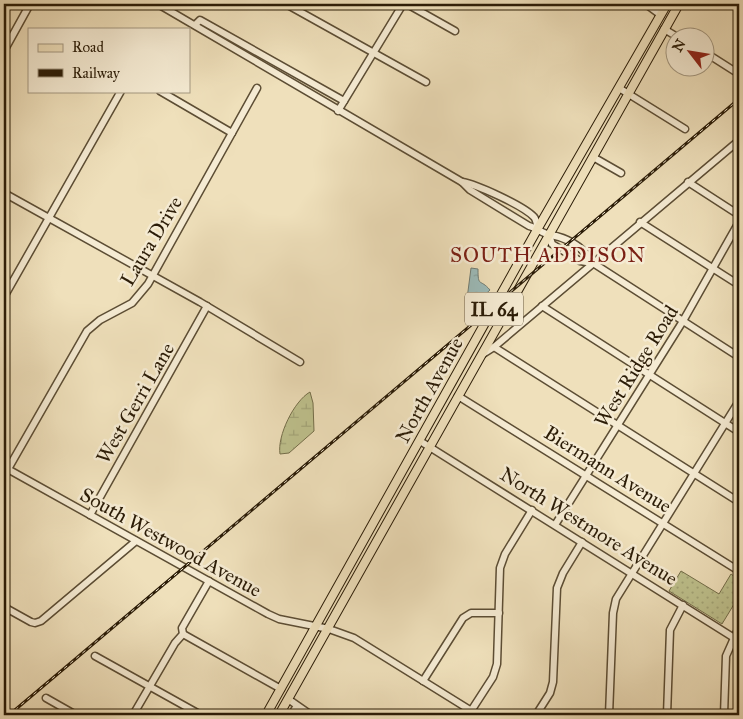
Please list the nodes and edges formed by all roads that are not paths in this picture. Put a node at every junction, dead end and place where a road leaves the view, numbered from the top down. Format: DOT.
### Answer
graph roads {
  1 [pos="30,4"];
  2 [pos="158,4"];
  3 [pos="286,4"];
  4 [pos="403,4"];
  5 [pos="407,4"];
  6 [pos="646,4"];
  7 [pos="667,4"];
  8 [pos="679,4"];
  9 [pos="661,15"];
  10 [pos="195,25"];
  11 [pos="664,29"];
  12 [pos="455,31"];
  13 [pos="4,51"];
  14 [pos="372,53"];
  15 [pos="716,59"];
  16 [pos="739,74"];
  17 [pos="426,82"];
  18 [pos="257,88"];
  19 [pos="619,88"];
  20 [pos="120,92"];
  21 [pos="162,92"];
  22 [pos="629,94"];
  23 [pos="344,101"];
  24 [pos="338,110"];
  25 [pos="685,129"];
  26 [pos="232,133"];
  27 [pos="738,144"];
  28 [pos="592,157"];
  29 [pos="621,173"];
  30 [pos="462,182"];
  31 [pos="688,182"];
  32 [pos="4,193"];
  33 [pos="739,215"];
  34 [pos="49,218"];
  35 [pos="640,222"];
  36 [pos="739,222"];
  37 [pos="538,228"];
  38 [pos="549,235"];
  39 [pos="593,263"];
  40 [pos="713,268"];
  41 [pos="153,276"];
  42 [pos="739,285"];
  43 [pos="4,297"];
  44 [pos="207,306"];
  45 [pos="542,306"];
  46 [pos="683,322"];
  47 [pos="494,347"];
  48 [pos="483,354"];
  49 [pos="739,357"];
  50 [pos="300,362"];
  51 [pos="650,375"];
  52 [pos="458,396"];
  53 [pos="739,401"];
  54 [pos="726,423"];
  55 [pos="618,425"];
  56 [pos="739,432"];
  57 [pos="420,441"];
  58 [pos="430,447"];
  59 [pos="6,468"];
  60 [pos="694,473"];
  61 [pos="587,475"];
  62 [pos="739,502"];
  63 [pos="532,510"];
  64 [pos="90,515"];
  65 [pos="663,523"];
  66 [pos="555,525"];
  67 [pos="136,541"];
  68 [pos="582,542"];
  69 [pos="739,571"];
  70 [pos="632,573"];
  71 [pos="209,581"];
  72 [pos="683,606"];
  73 [pos="4,607"];
  74 [pos="499,613"];
  75 [pos="315,626"];
  76 [pos="739,628"];
  77 [pos="329,629"];
  78 [pos="183,634"];
  79 [pos="736,639"];
  80 [pos="95,656"];
  81 [pos="423,681"];
  82 [pos="149,687"];
  83 [pos="280,689"];
  84 [pos="46,698"];
  85 [pos="288,700"];
  86 [pos="297,706"];
  87 [pos="471,711"];
  88 [pos="76,715"];
  89 [pos="133,715"];
  90 [pos="201,715"];
  91 [pos="266,715"];
  92 [pos="279,715"];
  93 [pos="291,715"];
  94 [pos="311,715"];
  95 [pos="478,715"];
  96 [pos="536,715"];
  97 [pos="609,715"];
  98 [pos="667,715"];
  99 [pos="724,715"];
  1 -- 13 [label="street"];
  2 -- 10 [label="street"];
  3 -- 14 [label="street"];
  4 -- 14 [label="street"];
  5 -- 12 [label="street"];
  6 -- 9 [label="street"];
  7 -- 9 [label="main road, North Avenue / IL 64"];
  8 -- 11 [label="main road, North Avenue / IL 64"];
  9 -- 19 [label="main road, North Avenue / IL 64"];
  10 -- 23 [label="street"];
  10 -- 24 [label="street"];
  11 -- 22 [label="main road, North Avenue / IL 64"];
  14 -- 17 [label="street"];
  14 -- 23 [label="street"];
  15 -- 16 [label="street"];
  18 -- 26 [label="street, Laura Drive"];
  19 -- 22 [label="street"];
  19 -- 37 [label="main road, North Avenue / IL 64"];
  20 -- 34 [label="street"];
  21 -- 26 [label="street"];
  22 -- 25 [label="street"];
  22 -- 28 [label="main road, North Avenue / IL 64"];
  23 -- 24 [label="street"];
  24 -- 30 [label="street"];
  26 -- 41 [label="street, Laura Drive"];
  27 -- 31 [label="street"];
  28 -- 29 [label="street"];
  28 -- 38 [label="main road, North Avenue / IL 64"];
  30 -- 37 [label="street"];
  30 -- 37 [label="street"];
  31 -- 33 [label="street"];
  31 -- 35 [label="street"];
  32 -- 34 [label="street"];
  34 -- 41 [label="street"];
  34 -- 43 [label="street"];
  35 -- 39 [label="street"];
  35 -- 40 [label="street"];
  36 -- 40 [label="street, West Ridge Road"];
  37 -- 38 [label="street"];
  37 -- 57 [label="main road, North Avenue / IL 64"];
  38 -- 39 [label="street"];
  38 -- 39 [label="street"];
  38 -- 48 [label="main road, North Avenue / IL 64"];
  39 -- 45 [label="street"];
  39 -- 46 [label="street"];
  40 -- 42 [label="street"];
  40 -- 46 [label="street, West Ridge Road"];
  41 -- 44 [label="street"];
  41 -- 59 [label="street, Laura Drive"];
  44 -- 50 [label="street"];
  44 -- 64 [label="street, West Gerri Lane"];
  45 -- 47 [label="street"];
  45 -- 51 [label="street"];
  46 -- 49 [label="street"];
  46 -- 51 [label="street, West Ridge Road"];
  47 -- 48 [label="street"];
  47 -- 55 [label="street"];
  48 -- 52 [label="main road, North Avenue / IL 64"];
  51 -- 54 [label="street"];
  51 -- 55 [label="street, West Ridge Road"];
  52 -- 58 [label="main road, North Avenue / IL 64"];
  52 -- 61 [label="street, Biermann Avenue"];
  53 -- 54 [label="street"];
  54 -- 56 [label="street"];
  54 -- 60 [label="street"];
  55 -- 60 [label="street"];
  55 -- 61 [label="street, West Ridge Road"];
  57 -- 58 [label="street, North Westmore Avenue"];
  57 -- 75 [label="main road, North Avenue / IL 64"];
  58 -- 63 [label="street, North Westmore Avenue"];
  58 -- 77 [label="main road, North Avenue / IL 64"];
  59 -- 64 [label="street, South Westwood Avenue"];
  60 -- 62 [label="street"];
  60 -- 65 [label="street"];
  61 -- 65 [label="street, Biermann Avenue"];
  61 -- 66 [label="street, West Ridge Road"];
  63 -- 66 [label="street, North Westmore Avenue"];
  63 -- 74 [label="street"];
  64 -- 67 [label="street, South Westwood Avenue"];
  65 -- 69 [label="street, Biermann Avenue"];
  65 -- 70 [label="street"];
  66 -- 68 [label="street, North Westmore Avenue"];
  67 -- 71 [label="street, South Westwood Avenue"];
  67 -- 73 [label="street"];
  68 -- 70 [label="street, North Westmore Avenue"];
  68 -- 96 [label="street"];
  70 -- 72 [label="street, North Westmore Avenue"];
  70 -- 97 [label="street"];
  71 -- 75 [label="street, South Westwood Avenue"];
  71 -- 78 [label="street"];
  72 -- 79 [label="street, North Westmore Avenue"];
  72 -- 98 [label="street"];
  74 -- 81 [label="street"];
  74 -- 87 [label="street"];
  75 -- 77 [label="street, South Westwood Avenue"];
  75 -- 83 [label="main road, North Avenue / IL 64"];
  76 -- 79 [label="street"];
  77 -- 81 [label="street, South Westwood Avenue"];
  77 -- 85 [label="main road, North Avenue / IL 64"];
  78 -- 82 [label="street"];
  78 -- 83 [label="street"];
  79 -- 99 [label="street"];
  80 -- 82 [label="street"];
  81 -- 87 [label="street, South Westwood Avenue"];
  82 -- 89 [label="street"];
  82 -- 90 [label="street"];
  83 -- 91 [label="main road, North Avenue / IL 64"];
  84 -- 88 [label="street"];
  85 -- 86 [label="street"];
  85 -- 92 [label="main road, North Avenue / IL 64"];
  86 -- 93 [label="street"];
  86 -- 94 [label="street"];
  87 -- 95 [label="street, South Westwood Avenue"];
}
